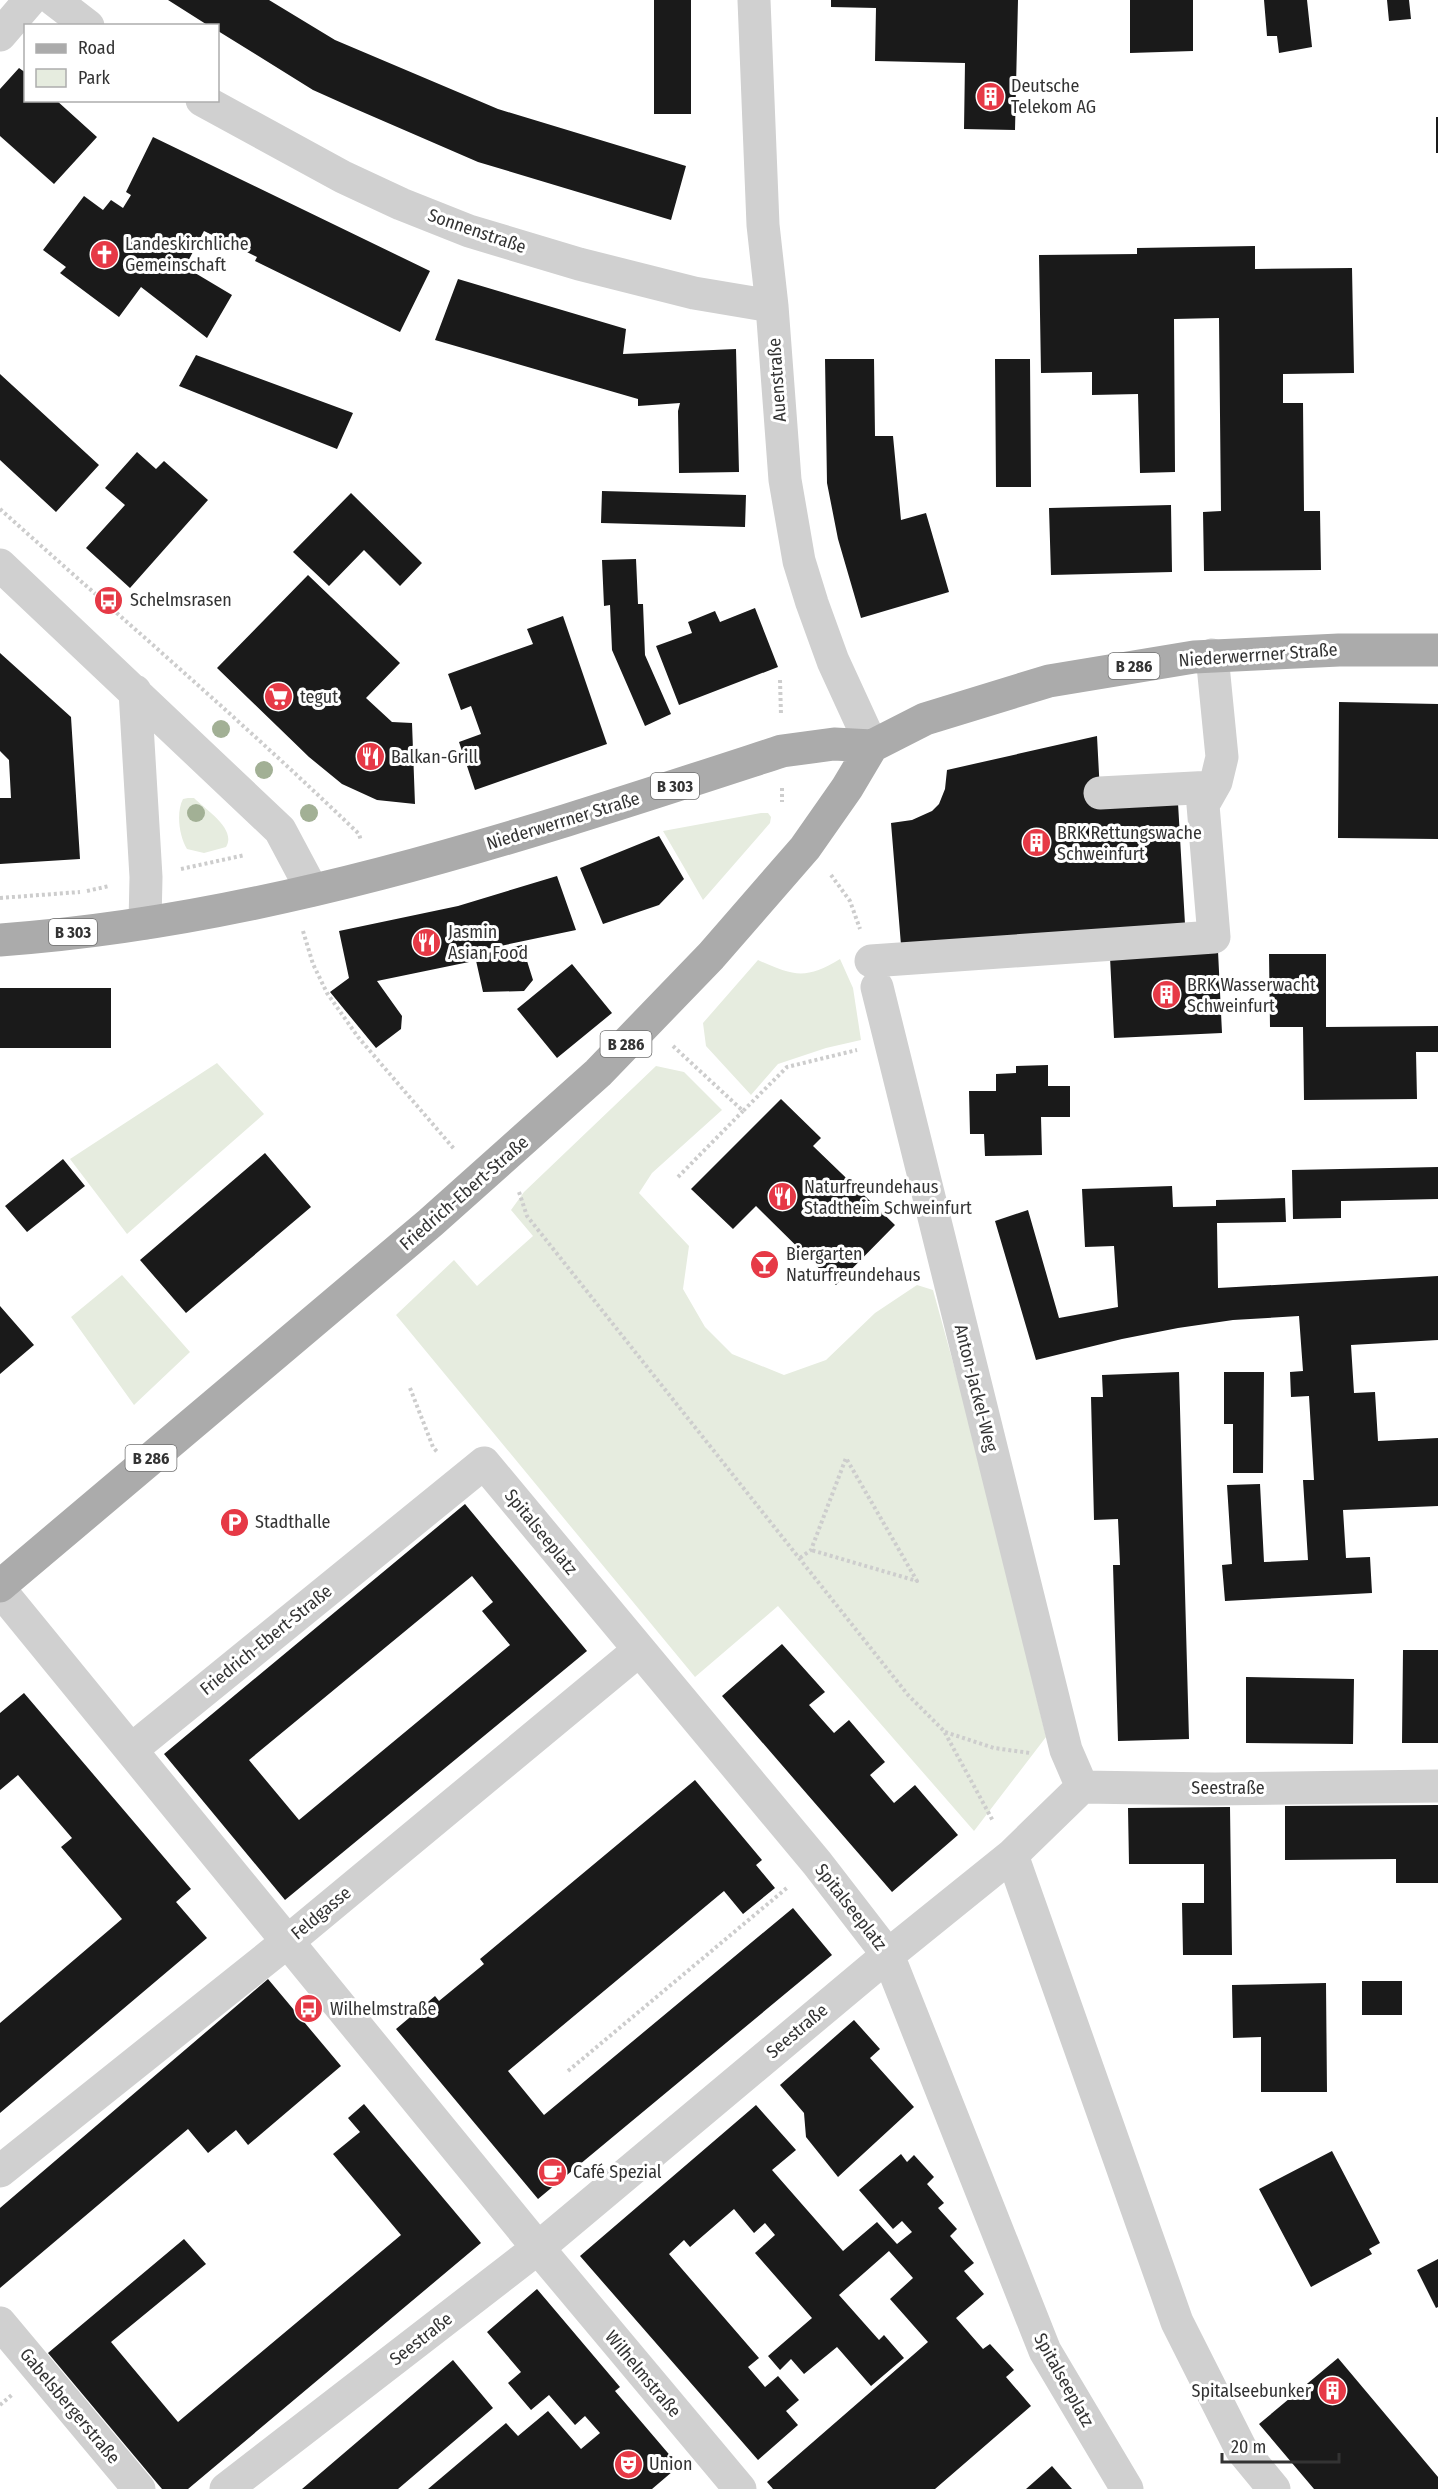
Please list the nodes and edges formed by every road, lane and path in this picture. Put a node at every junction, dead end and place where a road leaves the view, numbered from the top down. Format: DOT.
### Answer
graph roads {
  1 [pos="54,0"];
  2 [pos="754,0"];
  3 [pos="22,3"];
  4 [pos="85,24"];
  5 [pos="0,35"];
  6 [pos="206,102"];
  7 [pos="772,306"];
  8 [pos="0,509"];
  9 [pos="0,565"];
  10 [pos="1438,650"];
  11 [pos="1212,656"];
  12 [pos="135,691"];
  13 [pos="872,746"];
  14 [pos="1213,787"];
  15 [pos="1100,792"];
  16 [pos="359,834"];
  17 [pos="312,890"];
  18 [pos="90,891"];
  19 [pos="0,898"];
  20 [pos="145,923"];
  21 [pos="303,931"];
  22 [pos="0,940"];
  23 [pos="891,1044"];
  24 [pos="673,1045"];
  25 [pos="743,1111"];
  26 [pos="460,1155"];
  27 [pos="678,1177"];
  28 [pos="527,1216"];
  29 [pos="410,1388"];
  30 [pos="433,1447"];
  31 [pos="484,1463"];
  32 [pos="811,1550"];
  33 [pos="800,1558"];
  34 [pos="0,1588"];
  35 [pos="638,1651"];
  36 [pos="944,1731"];
  37 [pos="131,1750"];
  38 [pos="1066,1750"];
  39 [pos="1438,1786"];
  40 [pos="1082,1787"];
  41 [pos="1012,1856"];
  42 [pos="817,1863"];
  43 [pos="287,1942"];
  44 [pos="888,1955"];
  45 [pos="568,2071"];
  46 [pos="0,2171"];
  47 [pos="538,2248"];
  48 [pos="0,2323"];
  49 [pos="139,2489"];
  50 [pos="226,2489"];
  51 [pos="740,2489"];
  52 [pos="1127,2489"];
  53 [pos="1274,2489"];
  1 -- 4 [label="street"];
  2 -- 7 [label="street, Auenstraße"];
  3 -- 5 [label="street"];
  6 -- 7 [label="street, Sonnenstraße"];
  7 -- 13 [label="street, Auenstraße"];
  8 -- 16 [label="path"];
  9 -- 12 [label="street"];
  10 -- 11 [label="main road, Niederwerrner Straße / B 286"];
  11 -- 13 [label="main road, Niederwerrner Straße / B 286"];
  11 -- 14 [label="street"];
  12 -- 17 [label="street"];
  12 -- 20 [label="street"];
  13 -- 17 [label="main road, Niederwerrner Straße / B 303"];
  13 -- 34 [label="main road, Friedrich-Ebert-Straße / B 286"];
  14 -- 15 [label="street"];
  14 -- 23 [label="street, Anton-Jackel-Weg"];
  17 -- 20 [label="main road, Niederwerrner Straße / B 303"];
  18 -- 19 [label="path"];
  20 -- 22 [label="main road, Niederwerrner Straße / B 303"];
  21 -- 26 [label="path"];
  23 -- 25 [label="path"];
  23 -- 38 [label="street, Anton-Jackel-Weg"];
  24 -- 25 [label="path"];
  25 -- 27 [label="path"];
  28 -- 33 [label="path"];
  29 -- 30 [label="path"];
  31 -- 35 [label="street, Spitalseeplatz"];
  31 -- 37 [label="street, Friedrich-Ebert-Straße"];
  32 -- 32 [label="path"];
  32 -- 33 [label="path"];
  33 -- 36 [label="path"];
  34 -- 37 [label="street, Wilhelmstraße"];
  35 -- 42 [label="street, Spitalseeplatz"];
  35 -- 43 [label="street, Feldgasse"];
  36 -- 38 [label="path"];
  36 -- 41 [label="path"];
  37 -- 43 [label="street, Wilhelmstraße"];
  38 -- 40 [label="street, Anton-Jackel-Weg"];
  39 -- 40 [label="street, Seestraße"];
  40 -- 41 [label="street, Seestraße"];
  41 -- 44 [label="street, Seestraße"];
  41 -- 53 [label="street"];
  42 -- 44 [label="street, Spitalseeplatz"];
  42 -- 45 [label="path"];
  43 -- 46 [label="street, Feldgasse"];
  43 -- 47 [label="street, Wilhelmstraße"];
  44 -- 47 [label="street, Seestraße"];
  44 -- 52 [label="street, Spitalseeplatz"];
  47 -- 50 [label="street, Seestraße"];
  47 -- 51 [label="street, Wilhelmstraße"];
  48 -- 49 [label="street, Gabelsbergerstraße"];
}
